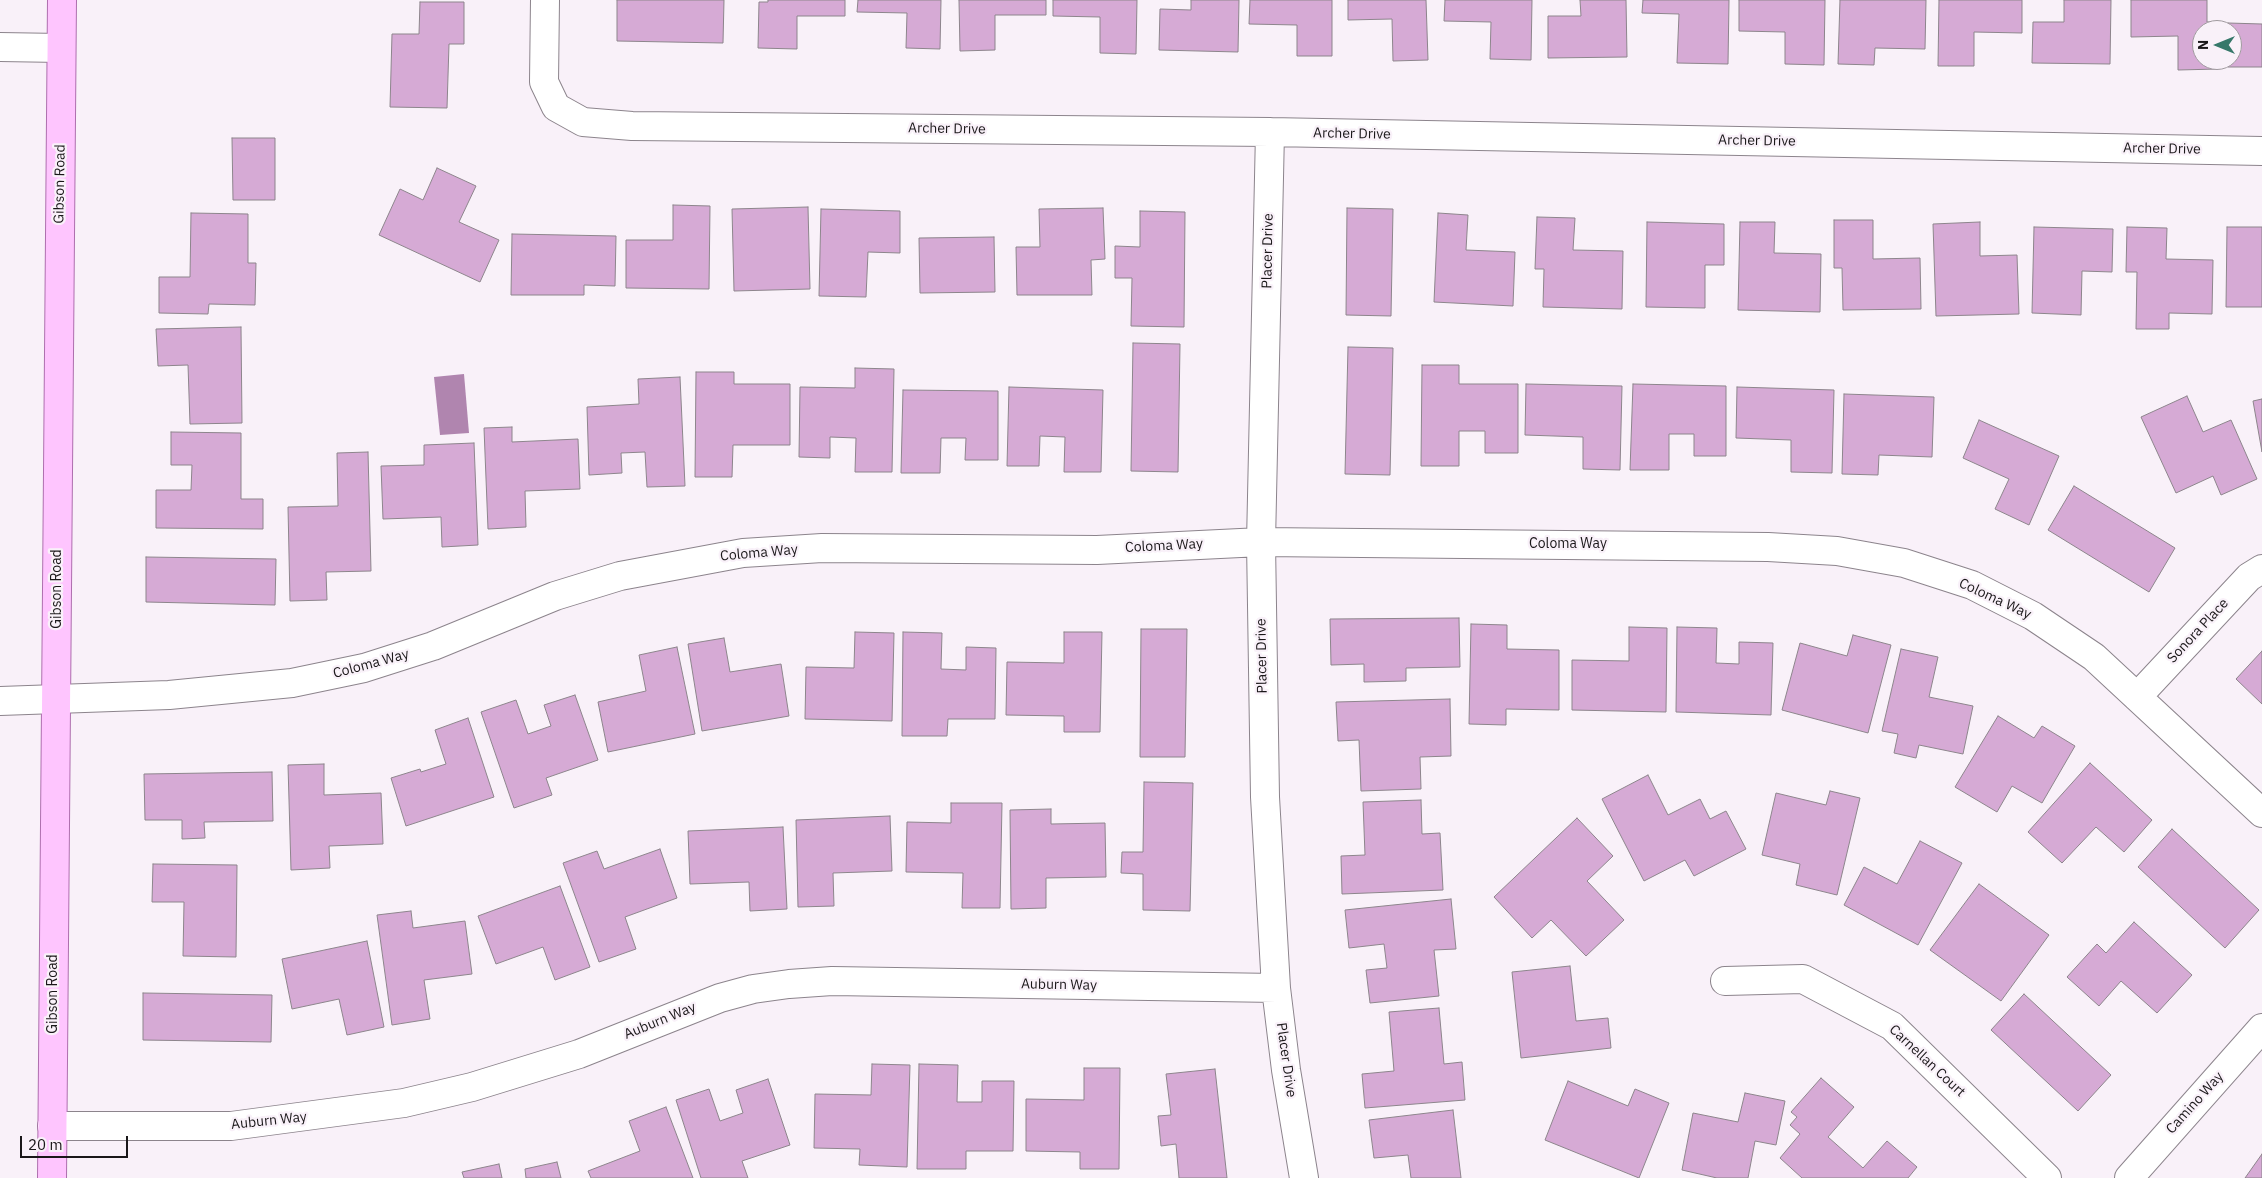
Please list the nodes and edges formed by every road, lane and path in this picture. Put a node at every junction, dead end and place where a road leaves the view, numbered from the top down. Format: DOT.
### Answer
graph roads {
  1 [pos="62,0"];
  2 [pos="544,0"];
  3 [pos="0,47"];
  4 [pos="61,48"];
  5 [pos="1270,132"];
  6 [pos="2262,151"];
  7 [pos="1261,542"];
  8 [pos="2262,569"];
  9 [pos="2137,697"];
  10 [pos="56,698"];
  11 [pos="0,701"];
  12 [pos="2262,813"];
  13 [pos="1725,981"];
  14 [pos="1276,988"];
  15 [pos="2262,1028"];
  16 [pos="52,1126"];
  17 [pos="52,1178"];
  18 [pos="1304,1178"];
  19 [pos="2047,1178"];
  20 [pos="2129,1178"];
  1 -- 4 [label="main road, Gibson Road"];
  2 -- 5 [label="street, Archer Drive"];
  3 -- 4 [label="street"];
  4 -- 10 [label="main road, Gibson Road"];
  5 -- 6 [label="street, Archer Drive"];
  5 -- 7 [label="street, Placer Drive"];
  7 -- 9 [label="street, Coloma Way"];
  7 -- 10 [label="street, Coloma Way"];
  7 -- 14 [label="street, Placer Drive"];
  8 -- 9 [label="street, Sonora Place"];
  9 -- 12 [label="street, Coloma Way"];
  10 -- 11 [label="street, Coloma Way"];
  10 -- 16 [label="main road, Gibson Road"];
  13 -- 19 [label="street, Carnellan Court"];
  14 -- 16 [label="street, Auburn Way"];
  14 -- 18 [label="street, Placer Drive"];
  15 -- 20 [label="street, Camino Way"];
  16 -- 17 [label="main road, Gibson Road"];
}
